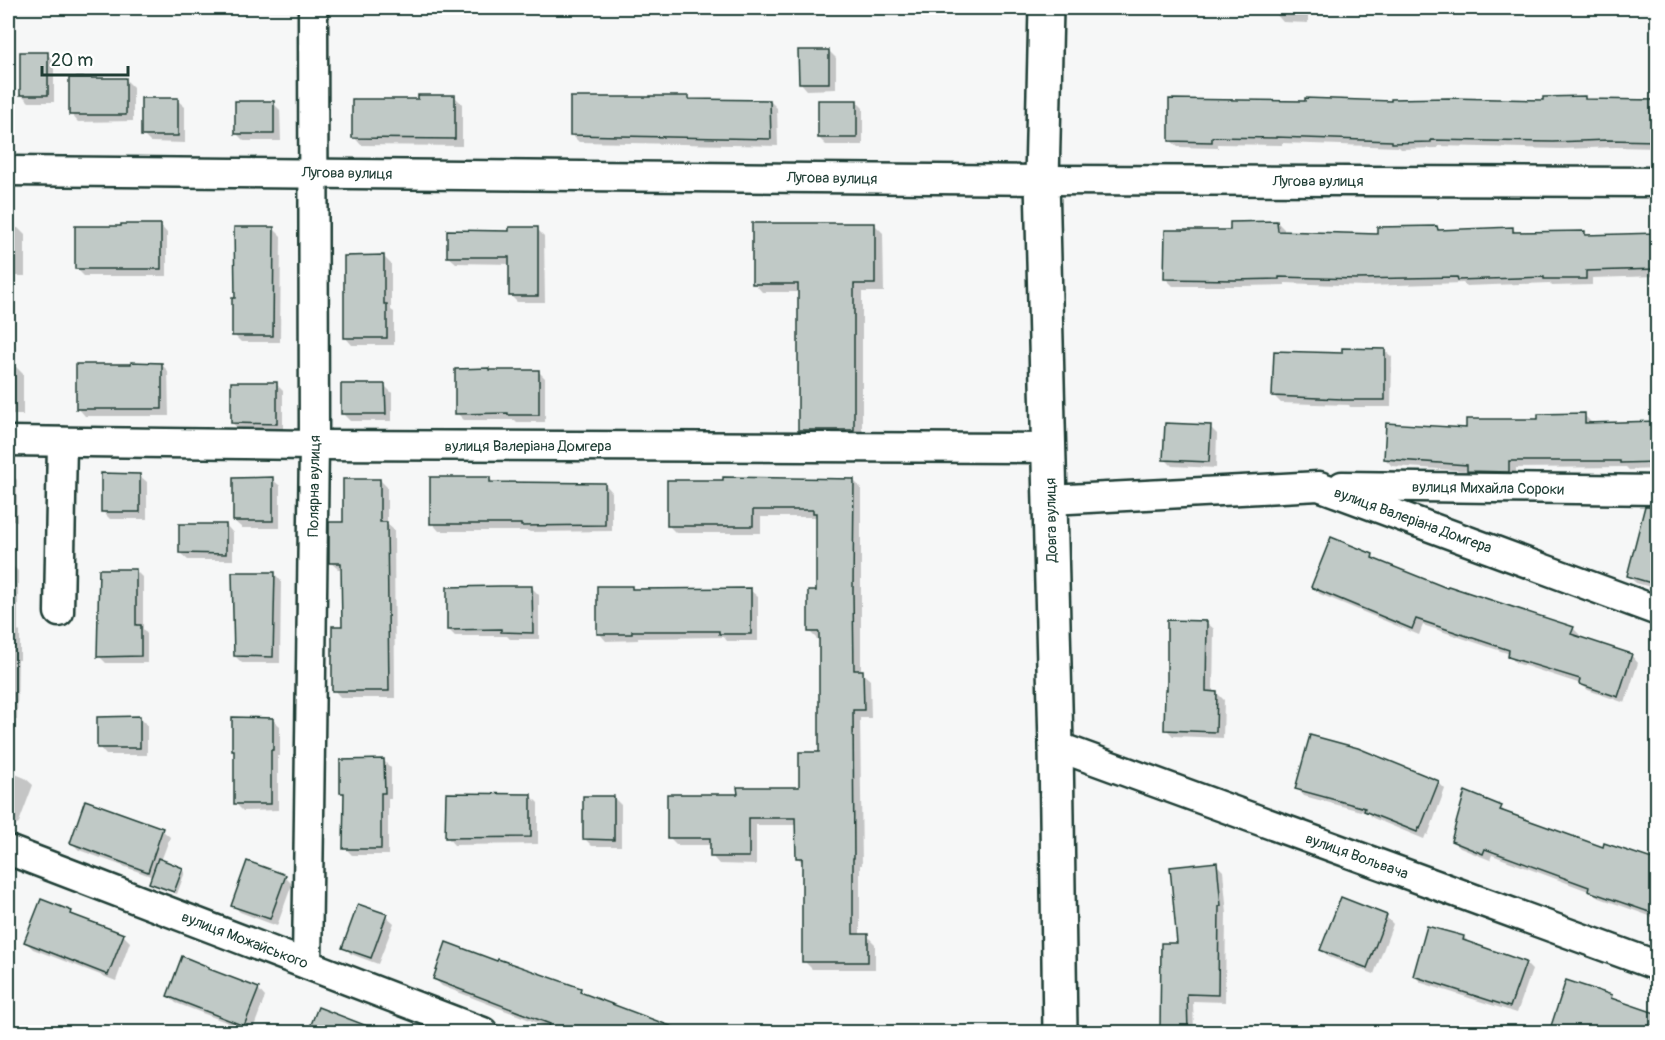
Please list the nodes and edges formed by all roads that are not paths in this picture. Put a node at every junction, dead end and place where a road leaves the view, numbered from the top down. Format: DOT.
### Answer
graph roads {
  1 [pos="313,8"];
  2 [pos="1046,8"];
  3 [pos="8,171"];
  4 [pos="314,173"];
  5 [pos="1042,180"];
  6 [pos="1658,182"];
  7 [pos="8,441"];
  8 [pos="62,442"];
  9 [pos="314,445"];
  10 [pos="1050,448"];
  11 [pos="1319,486"];
  12 [pos="1658,490"];
  13 [pos="1050,500"];
  14 [pos="1658,611"];
  15 [pos="59,612"];
  16 [pos="1056,746"];
  17 [pos="8,850"];
  18 [pos="308,964"];
  19 [pos="1658,966"];
  20 [pos="483,1032"];
  21 [pos="1060,1032"];
  1 -- 4 [label="street, Полярна вулиця"];
  2 -- 5 [label="street, Довга вулиця"];
  3 -- 4 [label="street, Лугова вулиця"];
  4 -- 5 [label="street, Лугова вулиця"];
  4 -- 9 [label="street, Полярна вулиця"];
  5 -- 6 [label="street, Лугова вулиця"];
  5 -- 10 [label="street, Довга вулиця"];
  7 -- 8 [label="street, вулиця Валеріана Домгера"];
  8 -- 9 [label="street, вулиця Валеріана Домгера"];
  8 -- 15 [label="street"];
  9 -- 10 [label="street, вулиця Валеріана Домгера"];
  9 -- 18 [label="street, Полярна вулиця"];
  10 -- 13 [label="street, Довга вулиця"];
  11 -- 12 [label="street, вулиця Михайла Сороки"];
  11 -- 13 [label="street, вулиця Валеріана Домгера"];
  11 -- 14 [label="street, вулиця Валеріана Домгера"];
  13 -- 16 [label="street, Довга вулиця"];
  16 -- 19 [label="street, вулиця Вольвача"];
  16 -- 21 [label="street, Довга вулиця"];
  17 -- 18 [label="street, вулиця Можайського"];
  18 -- 20 [label="street, вулиця Можайського"];
}
